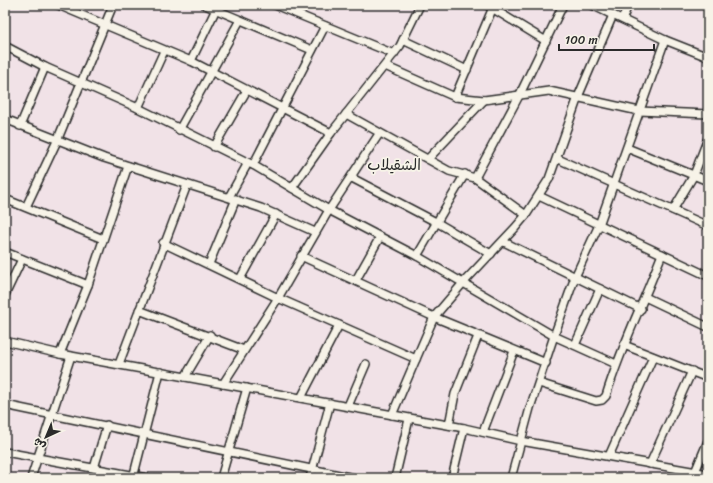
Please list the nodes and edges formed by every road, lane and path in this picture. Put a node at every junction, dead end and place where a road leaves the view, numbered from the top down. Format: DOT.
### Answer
graph roads {
  1 [pos="58,5"];
  2 [pos="113,5"];
  3 [pos="205,5"];
  4 [pos="275,5"];
  5 [pos="420,5"];
  6 [pos="563,5"];
  7 [pos="592,5"];
  8 [pos="628,5"];
  9 [pos="491,6"];
  10 [pos="217,7"];
  11 [pos="613,15"];
  12 [pos="623,18"];
  13 [pos="240,20"];
  14 [pos="104,25"];
  15 [pos="325,26"];
  16 [pos="403,40"];
  17 [pos="665,40"];
  18 [pos="546,41"];
  19 [pos="5,46"];
  20 [pos="312,50"];
  21 [pos="164,51"];
  22 [pos="394,54"];
  23 [pos="708,57"];
  24 [pos="190,61"];
  25 [pos="46,66"];
  26 [pos="385,66"];
  27 [pos="467,70"];
  28 [pos="211,72"];
  29 [pos="80,82"];
  30 [pos="248,90"];
  31 [pos="520,94"];
  32 [pos="578,96"];
  33 [pos="455,97"];
  34 [pos="484,100"];
  35 [pos="138,108"];
  36 [pos="283,108"];
  37 [pos="640,111"];
  38 [pos="346,114"];
  39 [pos="708,114"];
  40 [pos="5,119"];
  41 [pos="20,126"];
  42 [pos="179,130"];
  43 [pos="332,133"];
  44 [pos="379,134"];
  45 [pos="708,138"];
  46 [pos="57,141"];
  47 [pos="214,147"];
  48 [pos="627,148"];
  49 [pos="428,159"];
  50 [pos="558,159"];
  51 [pos="250,164"];
  52 [pos="128,166"];
  53 [pos="465,174"];
  54 [pos="694,175"];
  55 [pos="352,178"];
  56 [pos="475,178"];
  57 [pos="708,181"];
  58 [pos="614,183"];
  59 [pos="187,185"];
  60 [pos="292,188"];
  61 [pos="539,196"];
  62 [pos="229,197"];
  63 [pos="5,199"];
  64 [pos="236,199"];
  65 [pos="26,207"];
  66 [pos="329,210"];
  67 [pos="673,210"];
  68 [pos="276,214"];
  69 [pos="526,215"];
  70 [pos="436,222"];
  71 [pos="599,224"];
  72 [pos="708,226"];
  73 [pos="315,232"];
  74 [pos="380,237"];
  75 [pos="103,239"];
  76 [pos="504,242"];
  77 [pos="163,243"];
  78 [pos="5,252"];
  79 [pos="491,254"];
  80 [pos="662,254"];
  81 [pos="301,256"];
  82 [pos="416,256"];
  83 [pos="22,259"];
  84 [pos="209,264"];
  85 [pos="708,276"];
  86 [pos="575,277"];
  87 [pos="240,279"];
  88 [pos="356,280"];
  89 [pos="463,283"];
  90 [pos="88,285"];
  91 [pos="600,289"];
  92 [pos="5,296"];
  93 [pos="645,297"];
  94 [pos="278,298"];
  95 [pos="641,309"];
  96 [pos="139,310"];
  97 [pos="434,317"];
  98 [pos="339,325"];
  99 [pos="708,327"];
  100 [pos="210,335"];
  101 [pos="478,336"];
  102 [pos="554,336"];
  103 [pos="5,342"];
  104 [pos="575,345"];
  105 [pos="624,345"];
  106 [pos="244,350"];
  107 [pos="514,350"];
  108 [pos="60,354"];
  109 [pos="71,356"];
  110 [pos="653,357"];
  111 [pos="416,359"];
  112 [pos="546,363"];
  113 [pos="119,364"];
  114 [pos="366,364"];
  115 [pos="616,364"];
  116 [pos="160,372"];
  117 [pos="692,372"];
  118 [pos="185,377"];
  119 [pos="708,378"];
  120 [pos="539,383"];
  121 [pos="223,384"];
  122 [pos="247,388"];
  123 [pos="301,398"];
  124 [pos="330,403"];
  125 [pos="5,405"];
  126 [pos="348,406"];
  127 [pos="53,415"];
  128 [pos="392,415"];
  129 [pos="409,419"];
  130 [pos="107,425"];
  131 [pos="450,425"];
  132 [pos="464,428"];
  133 [pos="483,432"];
  134 [pos="145,434"];
  135 [pos="521,441"];
  136 [pos="708,441"];
  137 [pos="5,452"];
  138 [pos="228,452"];
  139 [pos="609,456"];
  140 [pos="38,458"];
  141 [pos="650,464"];
  142 [pos="94,468"];
  143 [pos="312,469"];
  144 [pos="695,472"];
  145 [pos="708,474"];
  146 [pos="133,477"];
  147 [pos="31,478"];
  148 [pos="147,478"];
  149 [pos="221,478"];
  150 [pos="310,478"];
  151 [pos="354,478"];
  152 [pos="395,478"];
  153 [pos="452,478"];
  154 [pos="511,478"];
  1 -- 14 [label="street"];
  2 -- 14 [label="street"];
  3 -- 10 [label="street"];
  4 -- 15 [label="street"];
  5 -- 16 [label="street"];
  6 -- 18 [label="street"];
  7 -- 11 [label="street"];
  8 -- 12 [label="street"];
  9 -- 18 [label="street"];
  9 -- 27 [label="street"];
  10 -- 13 [label="street"];
  10 -- 24 [label="street"];
  11 -- 12 [label="street"];
  11 -- 32 [label="street"];
  12 -- 17 [label="street"];
  13 -- 20 [label="street"];
  13 -- 28 [label="street"];
  14 -- 21 [label="street"];
  14 -- 29 [label="street"];
  15 -- 20 [label="street"];
  15 -- 22 [label="street"];
  16 -- 22 [label="street"];
  16 -- 27 [label="street"];
  17 -- 23 [label="street"];
  17 -- 37 [label="street"];
  18 -- 31 [label="street"];
  19 -- 25 [label="street"];
  20 -- 36 [label="street"];
  21 -- 24 [label="street"];
  21 -- 35 [label="street"];
  22 -- 26 [label="street"];
  24 -- 28 [label="street"];
  25 -- 29 [label="street"];
  25 -- 41 [label="street"];
  26 -- 33 [label="street"];
  26 -- 38 [label="street"];
  27 -- 33 [label="street"];
  28 -- 30 [label="street"];
  28 -- 42 [label="street"];
  29 -- 35 [label="street"];
  29 -- 46 [label="street"];
  30 -- 36 [label="street"];
  30 -- 47 [label="street"];
  31 -- 32 [label="street"];
  31 -- 34 [label="street"];
  31 -- 56 [label="street"];
  32 -- 37 [label="street"];
  32 -- 50 [label="street"];
  33 -- 34 [label="street"];
  34 -- 49 [label="street"];
  35 -- 42 [label="street"];
  36 -- 43 [label="street"];
  36 -- 51 [label="street"];
  37 -- 39 [label="street"];
  37 -- 48 [label="street"];
  38 -- 43 [label="street"];
  38 -- 44 [label="street"];
  40 -- 41 [label="street"];
  41 -- 46 [label="street"];
  42 -- 47 [label="street"];
  43 -- 60 [label="street"];
  44 -- 49 [label="street"];
  44 -- 55 [label="street"];
  45 -- 54 [label="street"];
  46 -- 52 [label="street"];
  46 -- 65 [label="street"];
  47 -- 51 [label="street"];
  48 -- 54 [label="street"];
  48 -- 58 [label="street"];
  49 -- 53 [label="street"];
  50 -- 58 [label="street"];
  50 -- 61 [label="street"];
  51 -- 60 [label="street"];
  51 -- 62 [label="street"];
  52 -- 59 [label="street"];
  52 -- 75 [label="street"];
  53 -- 56 [label="street"];
  53 -- 70 [label="street"];
  54 -- 57 [label="street"];
  54 -- 67 [label="street"];
  55 -- 66 [label="street"];
  55 -- 70 [label="street"];
  56 -- 69 [label="street"];
  58 -- 67 [label="street"];
  58 -- 71 [label="street"];
  59 -- 62 [label="street"];
  59 -- 77 [label="street"];
  60 -- 66 [label="street"];
  61 -- 69 [label="street"];
  61 -- 71 [label="street"];
  62 -- 64 [label="street"];
  63 -- 65 [label="street"];
  64 -- 68 [label="street"];
  64 -- 84 [label="street"];
  65 -- 75 [label="street"];
  66 -- 73 [label="street"];
  66 -- 74 [label="street"];
  67 -- 72 [label="street"];
  68 -- 73 [label="street"];
  68 -- 87 [label="street"];
  69 -- 76 [label="street"];
  70 -- 79 [label="street"];
  70 -- 82 [label="street"];
  71 -- 80 [label="street"];
  71 -- 86 [label="street"];
  73 -- 81 [label="street"];
  74 -- 82 [label="street"];
  74 -- 88 [label="street"];
  75 -- 90 [label="street"];
  76 -- 79 [label="street"];
  76 -- 86 [label="street"];
  77 -- 84 [label="street"];
  77 -- 96 [label="street"];
  78 -- 83 [label="street"];
  79 -- 89 [label="street"];
  80 -- 85 [label="street"];
  80 -- 93 [label="street"];
  81 -- 88 [label="street"];
  81 -- 94 [label="street"];
  82 -- 89 [label="street"];
  83 -- 90 [label="street"];
  83 -- 92 [label="street"];
  84 -- 87 [label="street"];
  86 -- 91 [label="street"];
  86 -- 102 [label="street"];
  87 -- 94 [label="street"];
  88 -- 97 [label="street"];
  89 -- 97 [label="street"];
  89 -- 102 [label="street"];
  90 -- 108 [label="street"];
  91 -- 95 [label="street"];
  91 -- 104 [label="street"];
  93 -- 95 [label="street"];
  93 -- 99 [label="street"];
  94 -- 98 [label="street"];
  94 -- 106 [label="street"];
  95 -- 105 [label="street"];
  96 -- 100 [label="street"];
  96 -- 113 [label="street"];
  97 -- 101 [label="street"];
  97 -- 111 [label="street"];
  98 -- 111 [label="street"];
  98 -- 123 [label="street"];
  100 -- 106 [label="street"];
  100 -- 118 [label="street"];
  101 -- 107 [label="street"];
  101 -- 131 [label="street"];
  102 -- 104 [label="street"];
  102 -- 112 [label="street"];
  103 -- 108 [label="street"];
  104 -- 115 [label="street"];
  105 -- 110 [label="street"];
  105 -- 115 [label="street"];
  106 -- 121 [label="street"];
  107 -- 112 [label="street"];
  107 -- 133 [label="street"];
  108 -- 109 [label="street"];
  109 -- 113 [label="street"];
  109 -- 127 [label="street"];
  110 -- 117 [label="street"];
  110 -- 139 [label="street"];
  111 -- 128 [label="street"];
  112 -- 120 [label="street"];
  113 -- 116 [label="street"];
  114 -- 126 [label="street"];
  115 -- 120 [label="street"];
  116 -- 118 [label="street"];
  116 -- 134 [label="street"];
  117 -- 119 [label="street"];
  117 -- 141 [label="street"];
  118 -- 121 [label="street"];
  120 -- 135 [label="street"];
  121 -- 122 [label="street"];
  122 -- 123 [label="street"];
  122 -- 138 [label="street"];
  123 -- 124 [label="street"];
  124 -- 126 [label="street"];
  124 -- 143 [label="street"];
  125 -- 127 [label="street"];
  126 -- 128 [label="street"];
  127 -- 130 [label="street"];
  127 -- 140 [label="street"];
  128 -- 129 [label="street"];
  129 -- 131 [label="street"];
  129 -- 152 [label="street"];
  130 -- 134 [label="street"];
  130 -- 142 [label="street"];
  131 -- 132 [label="street"];
  132 -- 133 [label="street"];
  132 -- 153 [label="street"];
  133 -- 135 [label="street"];
  134 -- 138 [label="street"];
  134 -- 146 [label="street"];
  135 -- 139 [label="street"];
  135 -- 154 [label="street"];
  136 -- 144 [label="street"];
  137 -- 140 [label="street"];
  138 -- 143 [label="street"];
  138 -- 149 [label="street"];
  139 -- 141 [label="street"];
  140 -- 142 [label="street"];
  140 -- 147 [label="street"];
  141 -- 144 [label="street"];
  142 -- 146 [label="street"];
  143 -- 150 [label="street"];
  143 -- 151 [label="street"];
  144 -- 145 [label="street"];
  146 -- 148 [label="street"];
}
